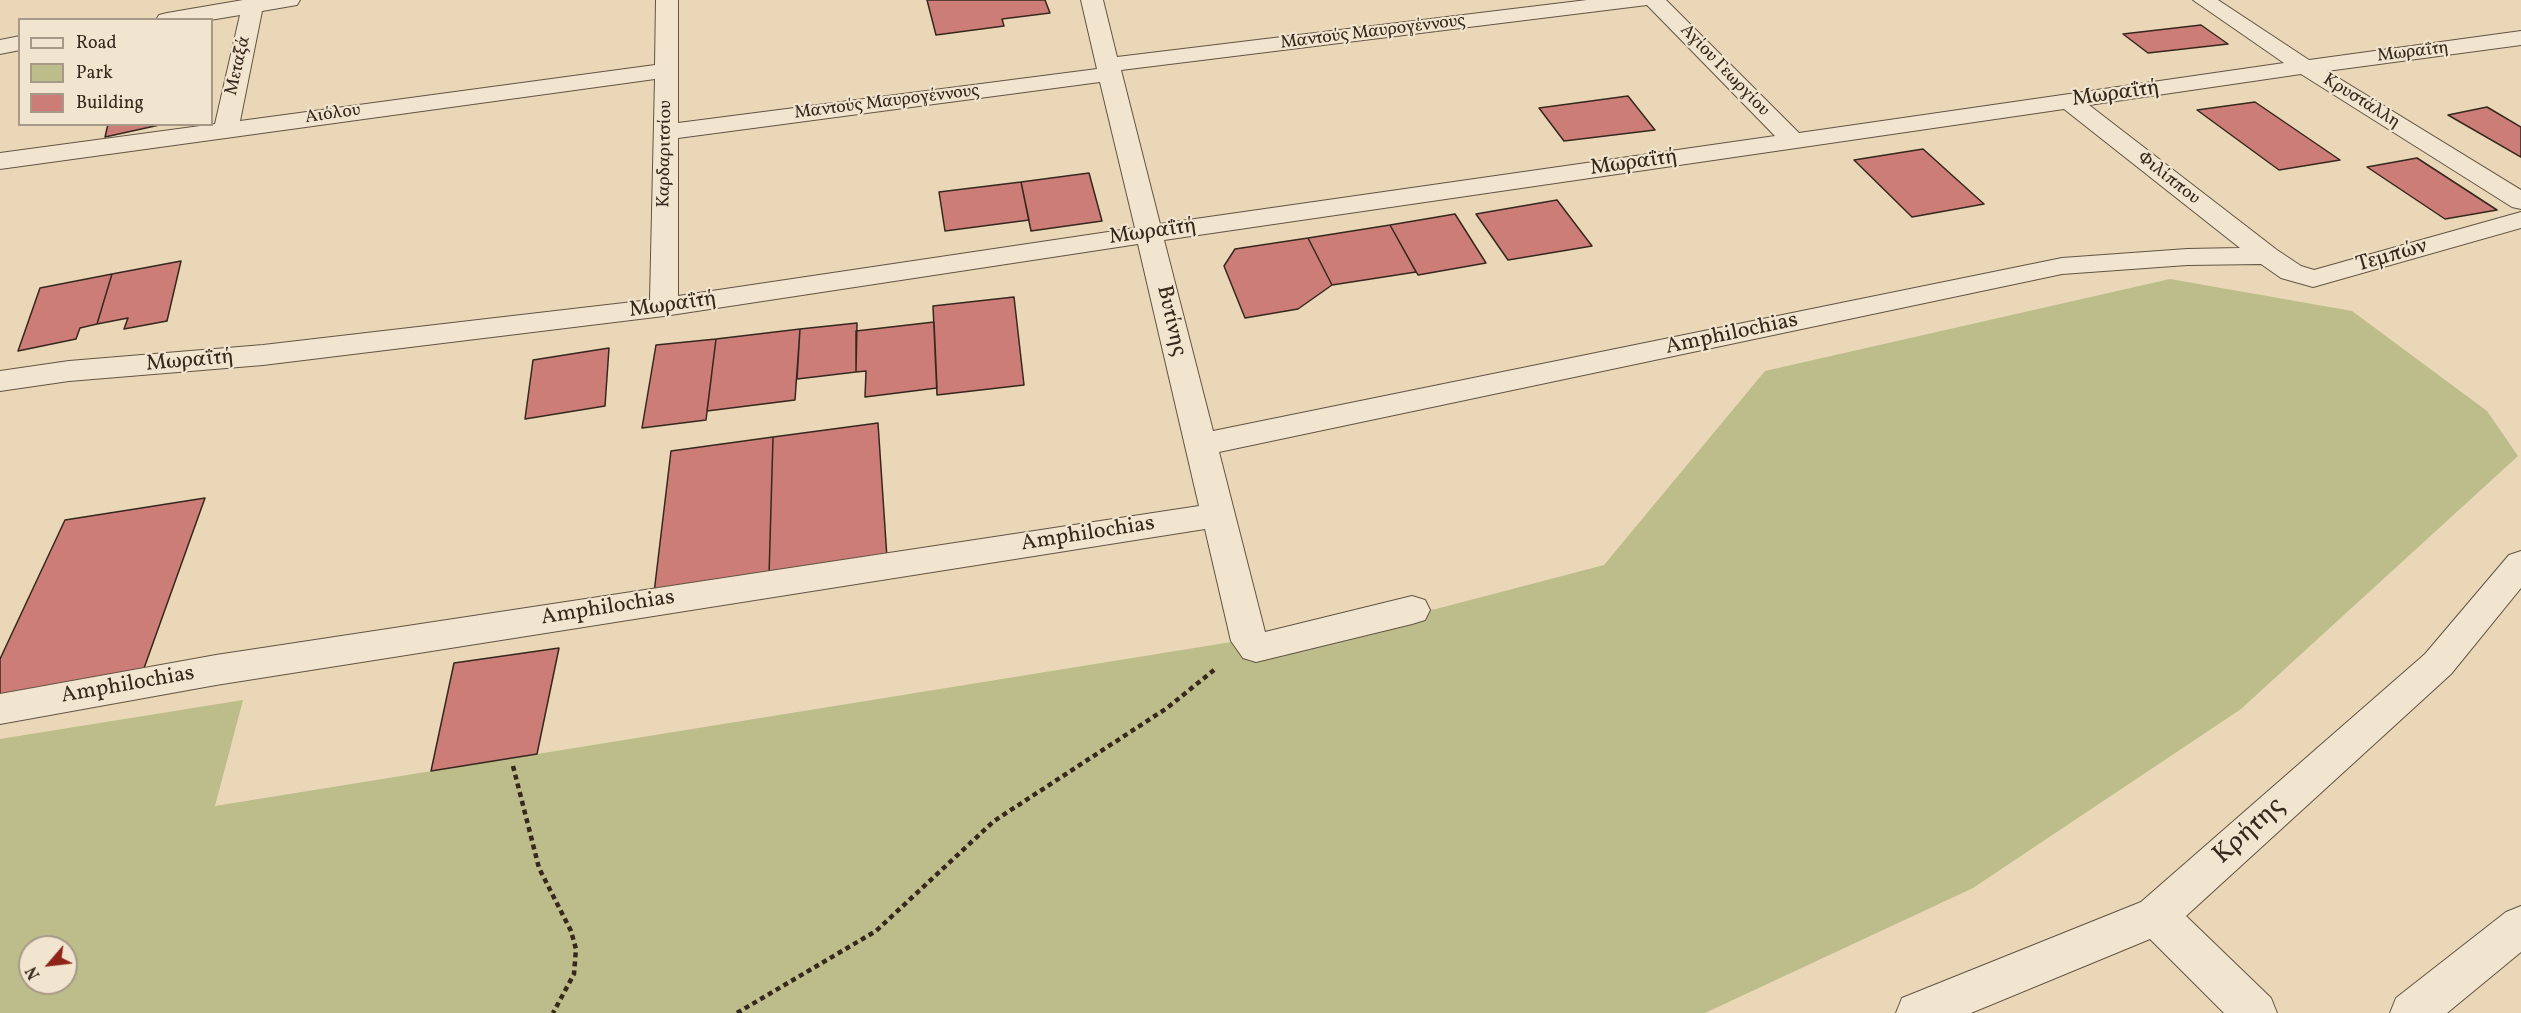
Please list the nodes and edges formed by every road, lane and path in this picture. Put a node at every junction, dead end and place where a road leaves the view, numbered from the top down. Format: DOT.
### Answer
graph roads {
  1 [pos="289,0"];
  2 [pos="667,0"];
  3 [pos="1092,0"];
  4 [pos="1640,0"];
  5 [pos="1654,0"];
  6 [pos="2204,0"];
  7 [pos="254,3"];
  8 [pos="176,18"];
  9 [pos="2521,38"];
  10 [pos="18,44"];
  11 [pos="0,47"];
  12 [pos="2305,67"];
  13 [pos="667,70"];
  14 [pos="1108,70"];
  15 [pos="2070,102"];
  16 [pos="225,132"];
  17 [pos="666,132"];
  18 [pos="1793,141"];
  19 [pos="0,161"];
  20 [pos="2520,205"];
  21 [pos="1150,234"];
  22 [pos="2267,256"];
  23 [pos="664,308"];
  24 [pos="0,381"];
  25 [pos="1200,445"];
  26 [pos="1217,515"];
  27 [pos="2521,564"];
  28 [pos="1412,610"];
  29 [pos="1261,643"];
  30 [pos="0,710"];
  31 [pos="513,766"];
  32 [pos="2156,916"];
  33 [pos="2521,926"];
  34 [pos="553,1013"];
  35 [pos="737,1013"];
  36 [pos="1918,1013"];
  37 [pos="2255,1013"];
  38 [pos="2412,1013"];
  1 -- 7 [label="street"];
  2 -- 13 [label="street, Καρδαριτσίου"];
  3 -- 14 [label="street, Βυτίνης"];
  4 -- 14 [label="street, Μαντούς Μαυρογέννους"];
  5 -- 18 [label="street, Αγίου Γεωργίου"];
  6 -- 12 [label="street, Κρυστάλλη"];
  7 -- 8 [label="street"];
  7 -- 16 [label="street, Μεταξά"];
  9 -- 12 [label="street, Μωραΐτη"];
  10 -- 11 [label="street"];
  12 -- 15 [label="street, Μωραΐτή"];
  12 -- 20 [label="street, Κρυστάλλη"];
  13 -- 16 [label="street, Αιόλου"];
  13 -- 17 [label="street, Καρδαριτσίου"];
  14 -- 17 [label="street, Μαντούς Μαυρογέννους"];
  14 -- 21 [label="street, Βυτίνης"];
  15 -- 18 [label="street, Μωραΐτή"];
  15 -- 22 [label="street, Φιλίππου"];
  16 -- 19 [label="street, Αιόλου"];
  17 -- 23 [label="street, Καρδαριτσίου"];
  18 -- 21 [label="street, Μωραΐτή"];
  20 -- 22 [label="street, Τεμπών"];
  21 -- 23 [label="street, Μωραΐτή"];
  21 -- 25 [label="street, Βυτίνης"];
  22 -- 25 [label="street, Amphilochias"];
  23 -- 24 [label="street, Μωραΐτή"];
  25 -- 26 [label="street, Βυτίνης"];
  26 -- 29 [label="street, Βυτίνης"];
  26 -- 30 [label="street, Amphilochias"];
  27 -- 32 [label="street, Κρήτης"];
  28 -- 29 [label="street"];
  29 -- 35 [label="path"];
  31 -- 34 [label="path"];
  32 -- 36 [label="street, Κρήτης"];
  32 -- 37 [label="street"];
  33 -- 38 [label="street"];
}
